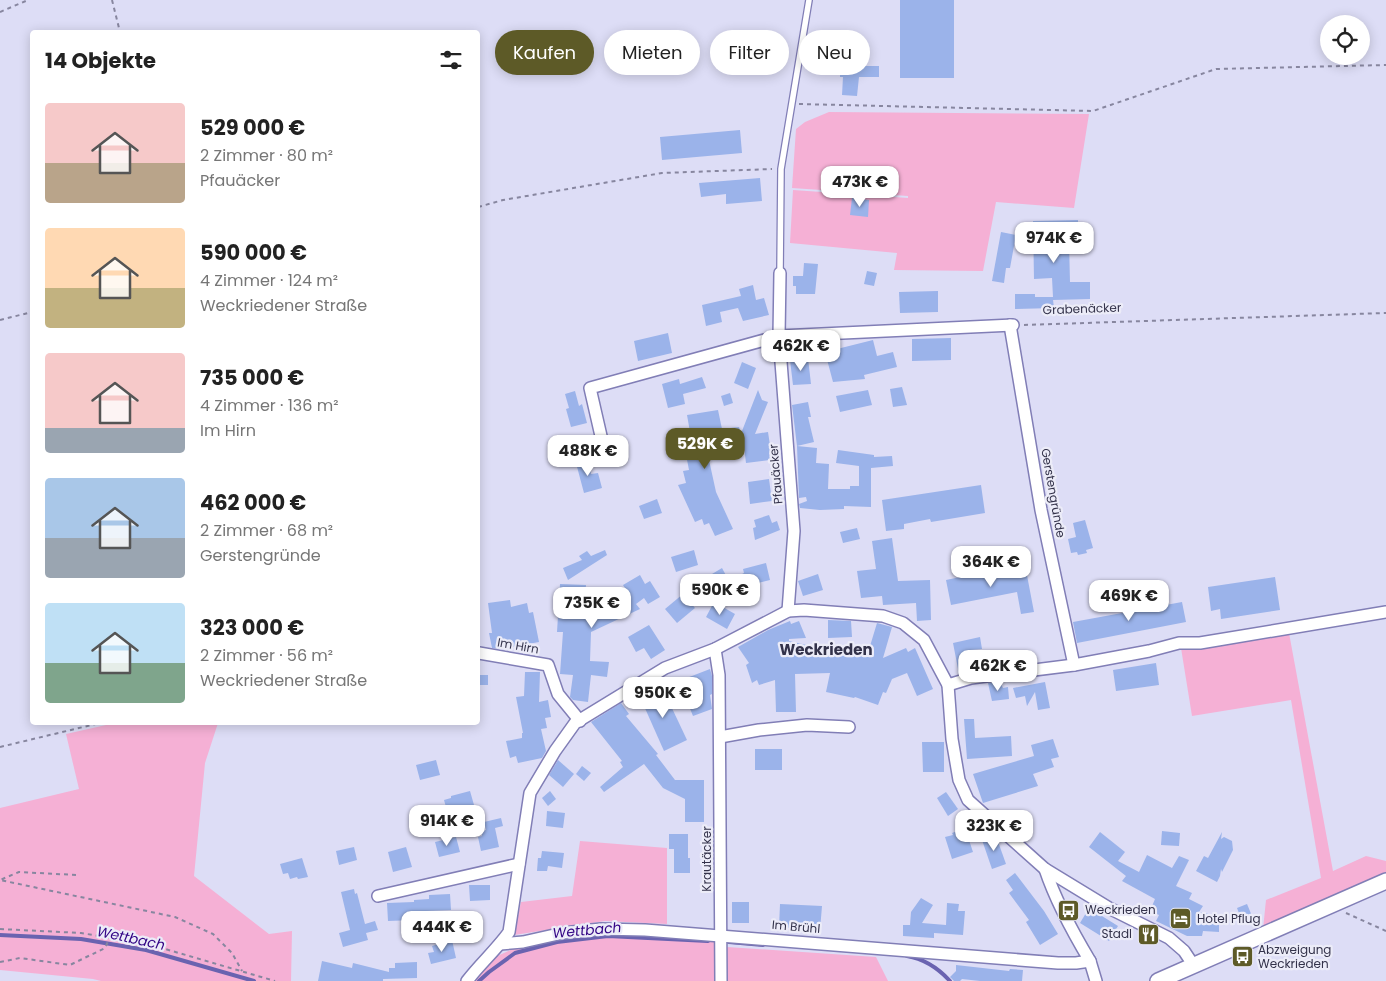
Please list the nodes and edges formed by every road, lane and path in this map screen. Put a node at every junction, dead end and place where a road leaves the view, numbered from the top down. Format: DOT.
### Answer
graph roads {
  1 [pos="28,0"];
  2 [pos="112,0"];
  3 [pos="809,0"];
  4 [pos="0,12"];
  5 [pos="120,30"];
  6 [pos="1386,65"];
  7 [pos="792,104"];
  8 [pos="781,169"];
  9 [pos="480,206"];
  10 [pos="780,273"];
  11 [pos="30,312"];
  12 [pos="1386,313"];
  13 [pos="0,320"];
  14 [pos="1011,325"];
  15 [pos="779,336"];
  16 [pos="602,436"];
  17 [pos="788,611"];
  18 [pos="1386,612"];
  19 [pos="715,649"];
  20 [pos="480,654"];
  21 [pos="1074,665"];
  22 [pos="948,685"];
  23 [pos="580,720"];
  24 [pos="92,725"];
  25 [pos="849,727"];
  26 [pos="720,737"];
  27 [pos="0,747"];
  28 [pos="519,864"];
  29 [pos="1045,869"];
  30 [pos="76,875"];
  31 [pos="1386,881"];
  32 [pos="378,896"];
  33 [pos="1330,905"];
  34 [pos="0,929"];
  35 [pos="1386,931"];
  36 [pos="721,936"];
  37 [pos="110,937"];
  38 [pos="500,944"];
  39 [pos="1090,961"];
  40 [pos="0,962"];
  41 [pos="1194,966"];
  42 [pos="242,971"];
  43 [pos="275,981"];
  44 [pos="467,981"];
  45 [pos="721,981"];
  46 [pos="1096,981"];
  47 [pos="1158,981"];
  1 -- 4 [label="path"];
  2 -- 5 [label="path"];
  3 -- 7 [label="lane"];
  6 -- 7 [label="path"];
  7 -- 8 [label="lane"];
  8 -- 9 [label="path"];
  8 -- 10 [label="lane"];
  10 -- 15 [label="street, Pfauäcker"];
  11 -- 13 [label="path"];
  12 -- 14 [label="path, Grabenäcker"];
  14 -- 15 [label="street"];
  14 -- 21 [label="street, Gerstengründe"];
  15 -- 16 [label="street"];
  15 -- 17 [label="street, Pfauäcker"];
  17 -- 19 [label="street"];
  17 -- 22 [label="street"];
  18 -- 21 [label="street"];
  19 -- 23 [label="street"];
  19 -- 26 [label="street, Krautäcker"];
  20 -- 23 [label="street, Im Hirn"];
  21 -- 22 [label="street"];
  22 -- 29 [label="street"];
  23 -- 28 [label="street"];
  24 -- 27 [label="path"];
  25 -- 26 [label="street"];
  26 -- 36 [label="street, Krautäcker"];
  28 -- 32 [label="street"];
  28 -- 38 [label="street"];
  29 -- 39 [label="street"];
  29 -- 41 [label="street"];
  30 -- 42 [label="path"];
  31 -- 33 [label="main road"];
  33 -- 35 [label="path"];
  33 -- 41 [label="main road"];
  34 -- 37 [label="path"];
  36 -- 38 [label="street, Im Brühl"];
  36 -- 39 [label="street, Im Brühl"];
  36 -- 45 [label="street, Krautäcker"];
  37 -- 40 [label="path"];
  37 -- 42 [label="path"];
  38 -- 44 [label="street"];
  39 -- 46 [label="street"];
  41 -- 47 [label="main road"];
  42 -- 43 [label="path"];
}
